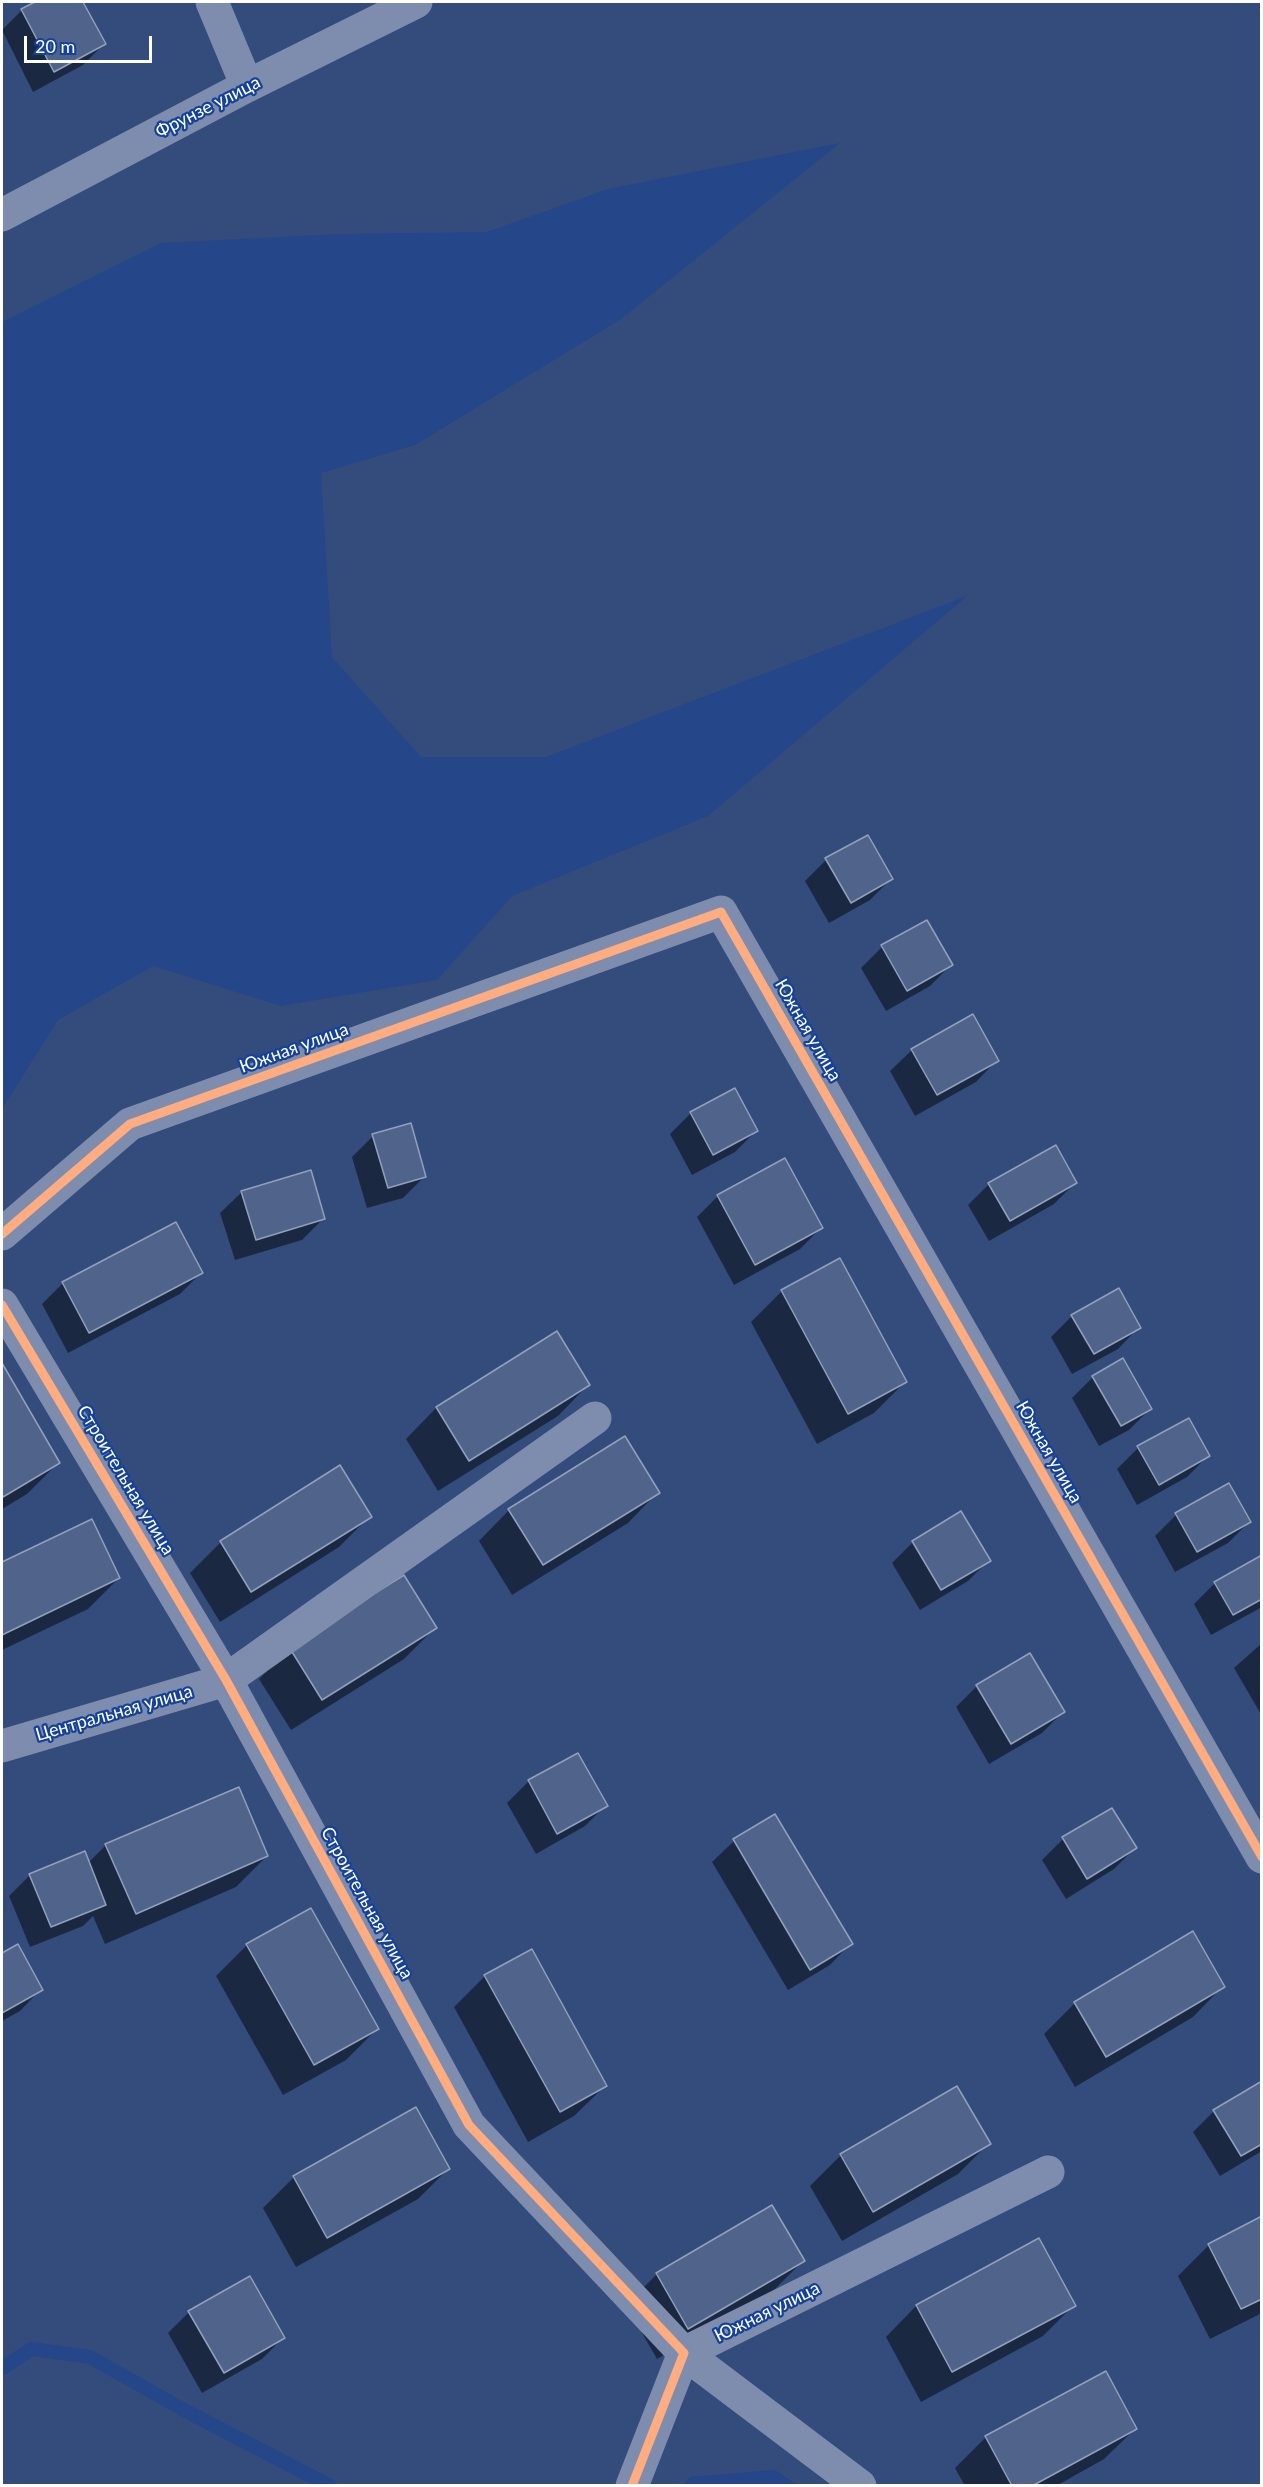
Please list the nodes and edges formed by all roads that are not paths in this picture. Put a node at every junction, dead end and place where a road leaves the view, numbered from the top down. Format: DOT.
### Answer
graph roads {
  1 [pos="212,2"];
  2 [pos="416,2"];
  3 [pos="247,86"];
  4 [pos="2,215"];
  5 [pos="2,1234"];
  6 [pos="2,1305"];
  7 [pos="595,1418"];
  8 [pos="226,1680"];
  9 [pos="2,1746"];
  10 [pos="1262,1857"];
  11 [pos="1048,2172"];
  12 [pos="684,2353"];
  13 [pos="632,2486"];
  14 [pos="860,2486"];
  1 -- 3 [label="street"];
  2 -- 3 [label="street, Фрунзе улица"];
  3 -- 4 [label="street, Фрунзе улица"];
  5 -- 10 [label="street, Южная улица"];
  6 -- 8 [label="street, Строительная улица"];
  7 -- 8 [label="street, Центральная улица"];
  8 -- 9 [label="street, Центральная улица"];
  8 -- 12 [label="street, Строительная улица"];
  11 -- 12 [label="street, Южная улица"];
  12 -- 13 [label="street"];
  12 -- 14 [label="street, Южная улица"];
}
